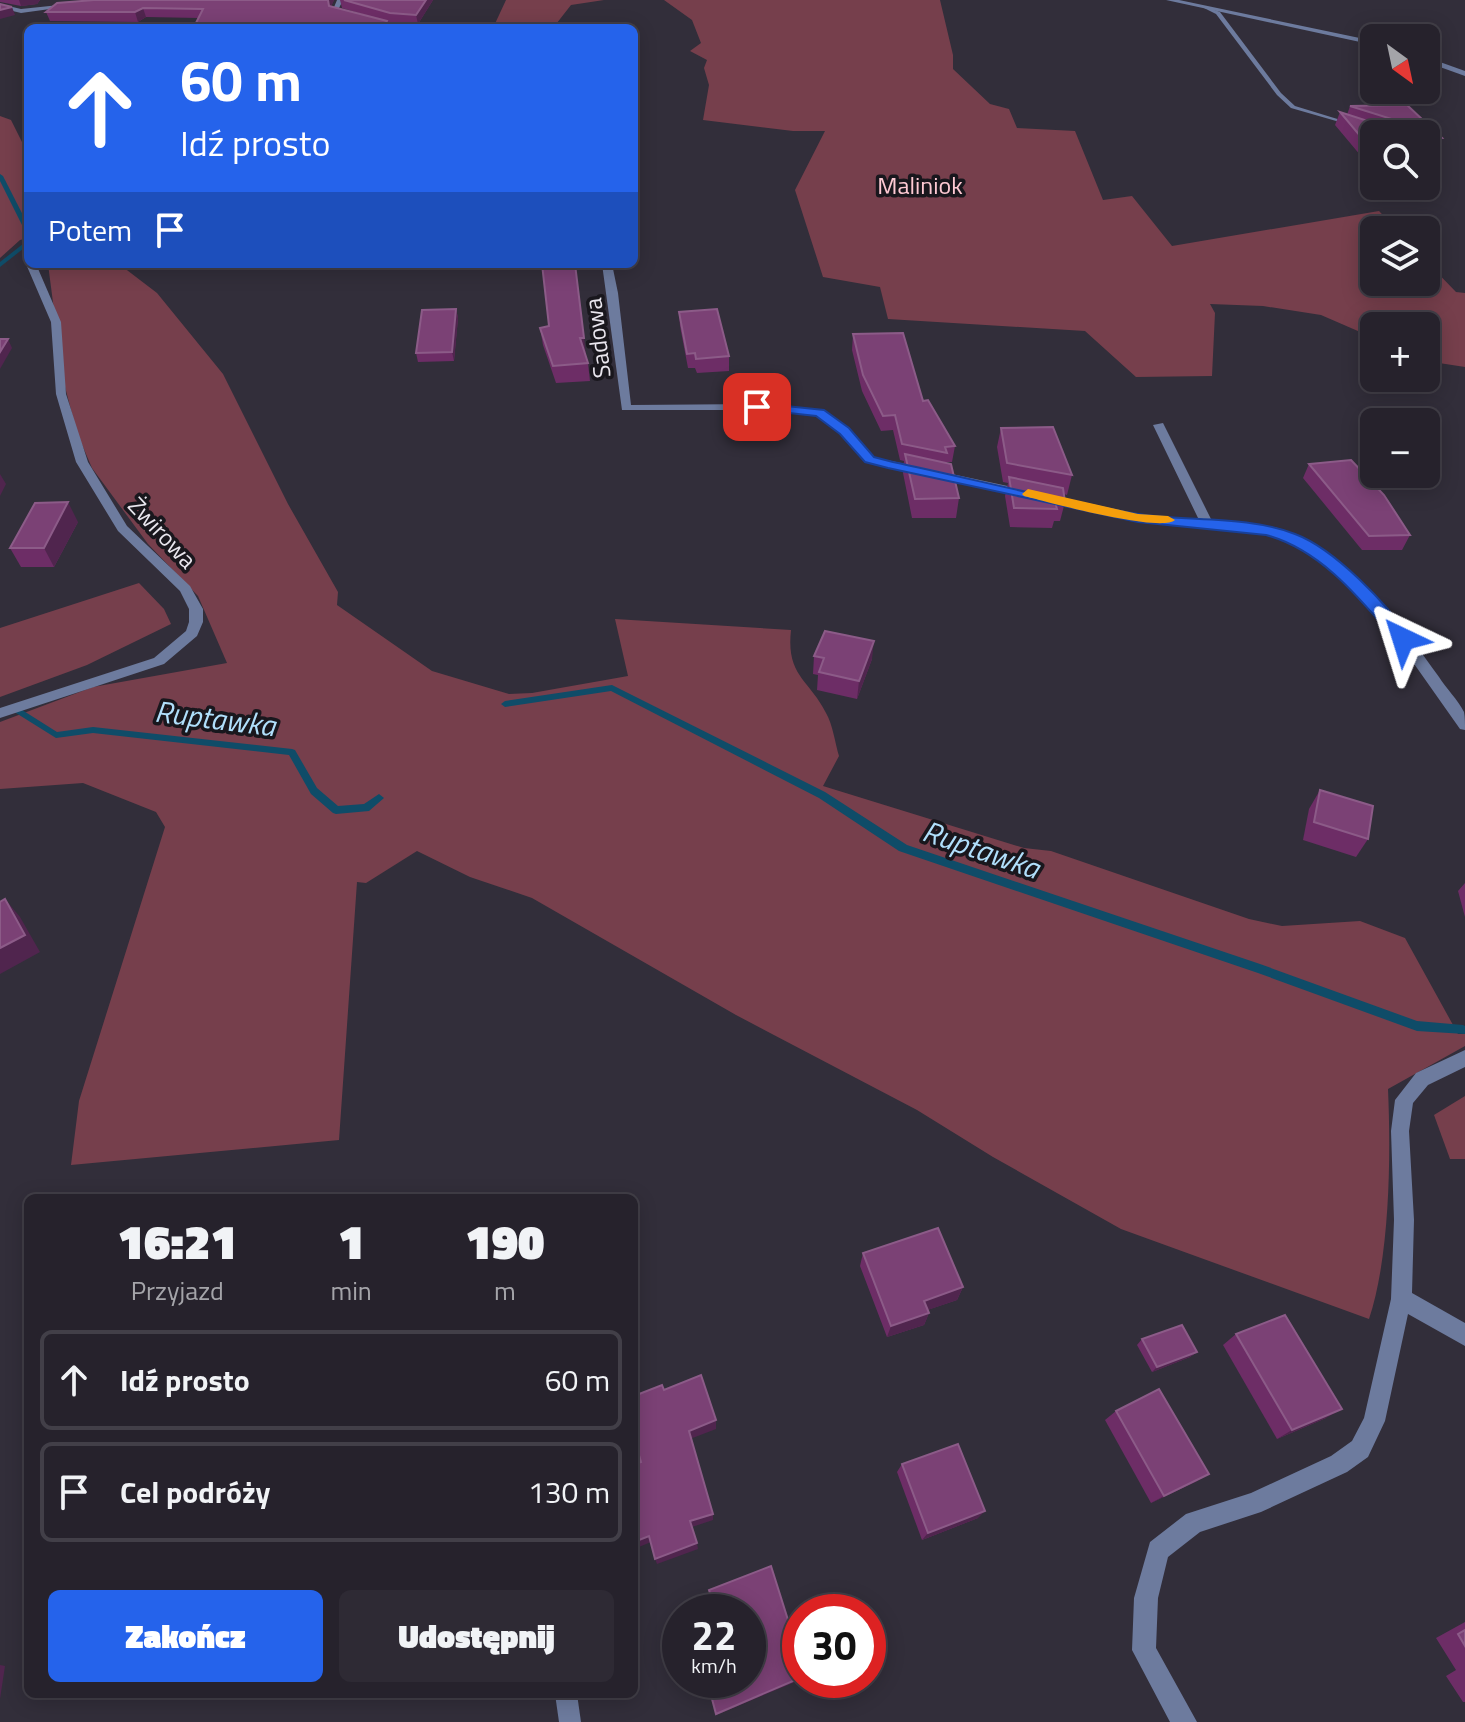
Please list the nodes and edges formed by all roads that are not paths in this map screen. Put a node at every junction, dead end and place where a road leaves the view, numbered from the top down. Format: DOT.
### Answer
graph roads {
  1 [pos="340,0"];
  2 [pos="1169,0"];
  3 [pos="84,4"];
  4 [pos="0,6"];
  5 [pos="1206,7"];
  6 [pos="382,24"];
  7 [pos="1360,40"];
  8 [pos="1440,64"];
  9 [pos="1465,74"];
  10 [pos="1360,128"];
  11 [pos="33,268"];
  12 [pos="608,268"];
  13 [pos="1159,425"];
  14 [pos="1207,524"];
  15 [pos="0,713"];
  16 [pos="1465,725"];
  17 [pos="1465,1058"];
  18 [pos="1401,1299"];
  19 [pos="1465,1335"];
  20 [pos="567,1698"];
  21 [pos="570,1722"];
  22 [pos="1184,1722"];
  1 -- 6 [label="street"];
  2 -- 5 [label="street"];
  3 -- 4 [label="street"];
  5 -- 7 [label="street"];
  5 -- 10 [label="lane"];
  8 -- 9 [label="street"];
  11 -- 15 [label="street, Żwirowa"];
  12 -- 14 [label="street, Sadowa"];
  13 -- 14 [label="street"];
  14 -- 16 [label="street"];
  17 -- 18 [label="street"];
  18 -- 19 [label="street"];
  18 -- 22 [label="street"];
  20 -- 21 [label="lane"];
}
